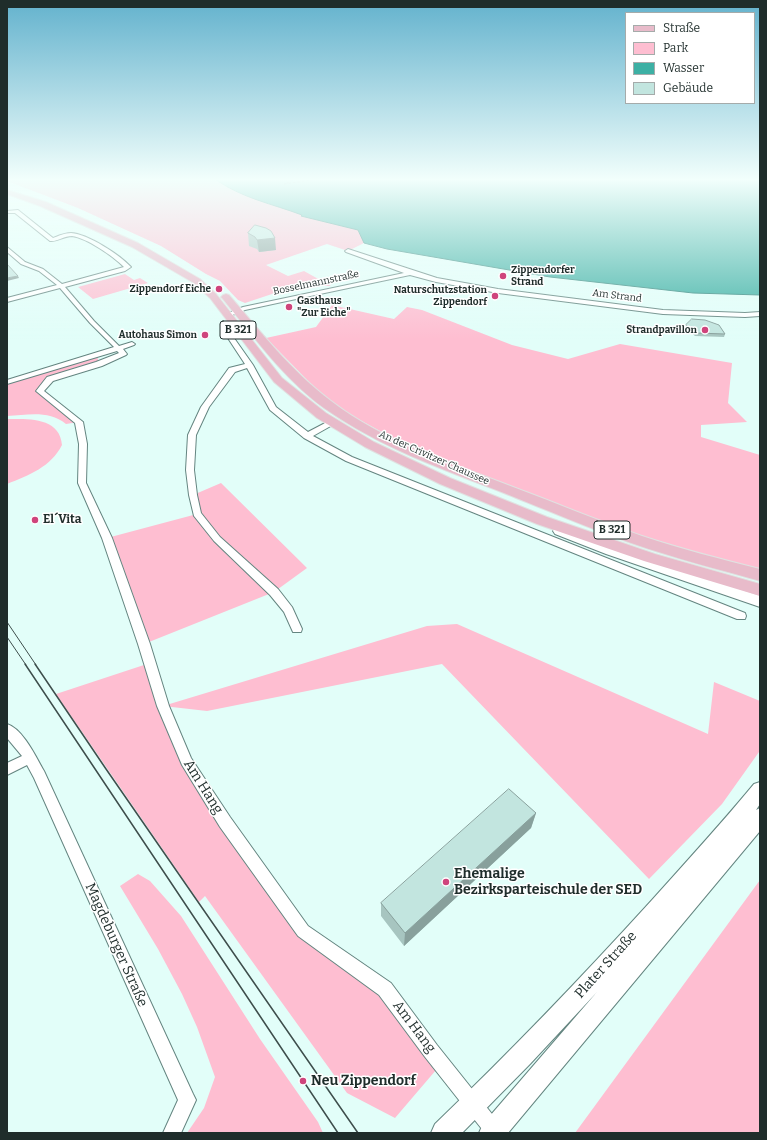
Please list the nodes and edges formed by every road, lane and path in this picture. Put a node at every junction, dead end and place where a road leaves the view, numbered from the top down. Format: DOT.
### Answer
graph roads {
  1 [pos="42,232"];
  2 [pos="108,232"];
  3 [pos="122,232"];
  4 [pos="8,251"];
  5 [pos="348,251"];
  6 [pos="363,251"];
  7 [pos="356,254"];
  8 [pos="411,273"];
  9 [pos="61,286"];
  10 [pos="7,300"];
  11 [pos="238,311"];
  12 [pos="760,314"];
  13 [pos="227,315"];
  14 [pos="225,328"];
  15 [pos="132,344"];
  16 [pos="116,347"];
  17 [pos="249,365"];
  18 [pos="7,382"];
  19 [pos="332,423"];
  20 [pos="307,436"];
  21 [pos="518,511"];
  22 [pos="760,575"];
  23 [pos="760,590"];
  24 [pos="760,602"];
  25 [pos="741,616"];
  26 [pos="297,630"];
  27 [pos="7,729"];
  28 [pos="30,758"];
  29 [pos="7,769"];
  30 [pos="760,790"];
  31 [pos="760,817"];
  32 [pos="474,1105"];
  33 [pos="493,1132"];
  34 [pos="172,1133"];
  35 [pos="444,1133"];
  1 -- 9 [label="street"];
  2 -- 13 [label="main road, An der Crivitzer Chaussee / B 321"];
  3 -- 11 [label="main road, An der Crivitzer Chaussee / B 321"];
  4 -- 9 [label="street"];
  5 -- 7 [label="street, Am Strand"];
  6 -- 7 [label="street"];
  7 -- 8 [label="street, Am Strand"];
  8 -- 11 [label="street, Bosselmannstraße"];
  8 -- 12 [label="street, Am Strand"];
  9 -- 10 [label="street"];
  9 -- 16 [label="street"];
  11 -- 13 [label="street, Bosselmannstraße"];
  11 -- 22 [label="main road, An der Crivitzer Chaussee / B 321"];
  13 -- 19 [label="main road, An der Crivitzer Chaussee / B 321"];
  14 -- 17 [label="street"];
  15 -- 16 [label="street"];
  16 -- 18 [label="street"];
  16 -- 32 [label="street, Am Hang"];
  17 -- 20 [label="street"];
  17 -- 26 [label="street"];
  19 -- 20 [label="street"];
  19 -- 21 [label="main road, An der Crivitzer Chaussee / B 321"];
  20 -- 25 [label="street"];
  21 -- 23 [label="main road, An der Crivitzer Chaussee / B 321"];
  21 -- 24 [label="street, B 321"];
  27 -- 28 [label="street, Magdeburger Straße"];
  28 -- 29 [label="street"];
  28 -- 34 [label="street, Magdeburger Straße"];
  30 -- 32 [label="street, Plater Straße"];
  31 -- 33 [label="street, Plater Straße"];
  32 -- 33 [label="street, Am Hang"];
  32 -- 35 [label="street, Plater Straße"];
}
